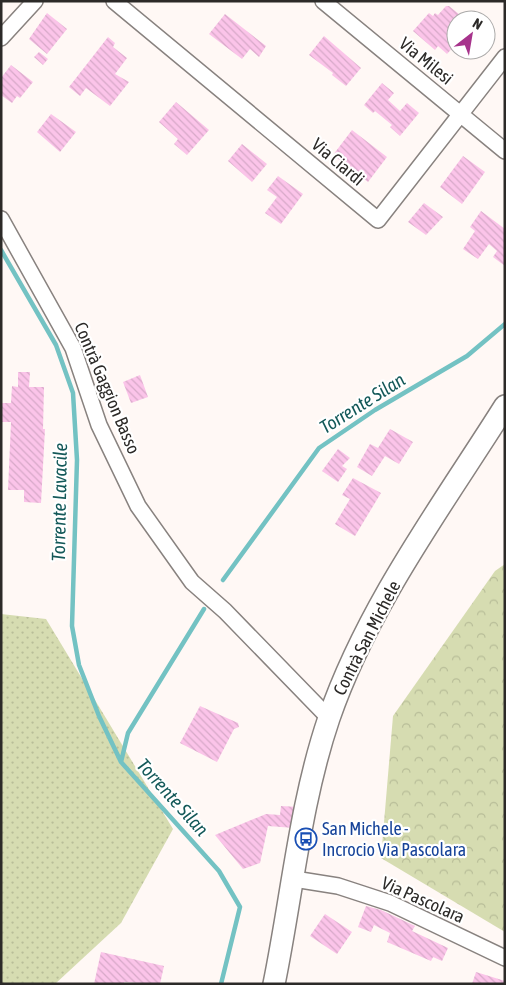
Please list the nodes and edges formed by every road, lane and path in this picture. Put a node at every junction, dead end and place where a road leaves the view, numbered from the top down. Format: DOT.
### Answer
graph roads {
  1 [pos="35,1"];
  2 [pos="114,1"];
  3 [pos="323,1"];
  4 [pos="1,38"];
  5 [pos="505,57"];
  6 [pos="461,114"];
  7 [pos="505,151"];
  8 [pos="1,218"];
  9 [pos="505,406"];
  10 [pos="329,718"];
  11 [pos="294,879"];
  12 [pos="505,958"];
  13 [pos="274,984"];
  1 -- 4 [label="street"];
  2 -- 6 [label="street, Via Ciardi"];
  3 -- 6 [label="street, Via Milesi"];
  5 -- 6 [label="street, Via Ciardi"];
  6 -- 7 [label="street, Via Milesi"];
  8 -- 10 [label="street, Contrà Gaggion Basso"];
  9 -- 10 [label="main road, Contrà San Michele"];
  10 -- 11 [label="main road, Contrà San Michele"];
  11 -- 12 [label="street, Via Pascolara"];
  11 -- 13 [label="main road, Contrà San Michele"];
}
